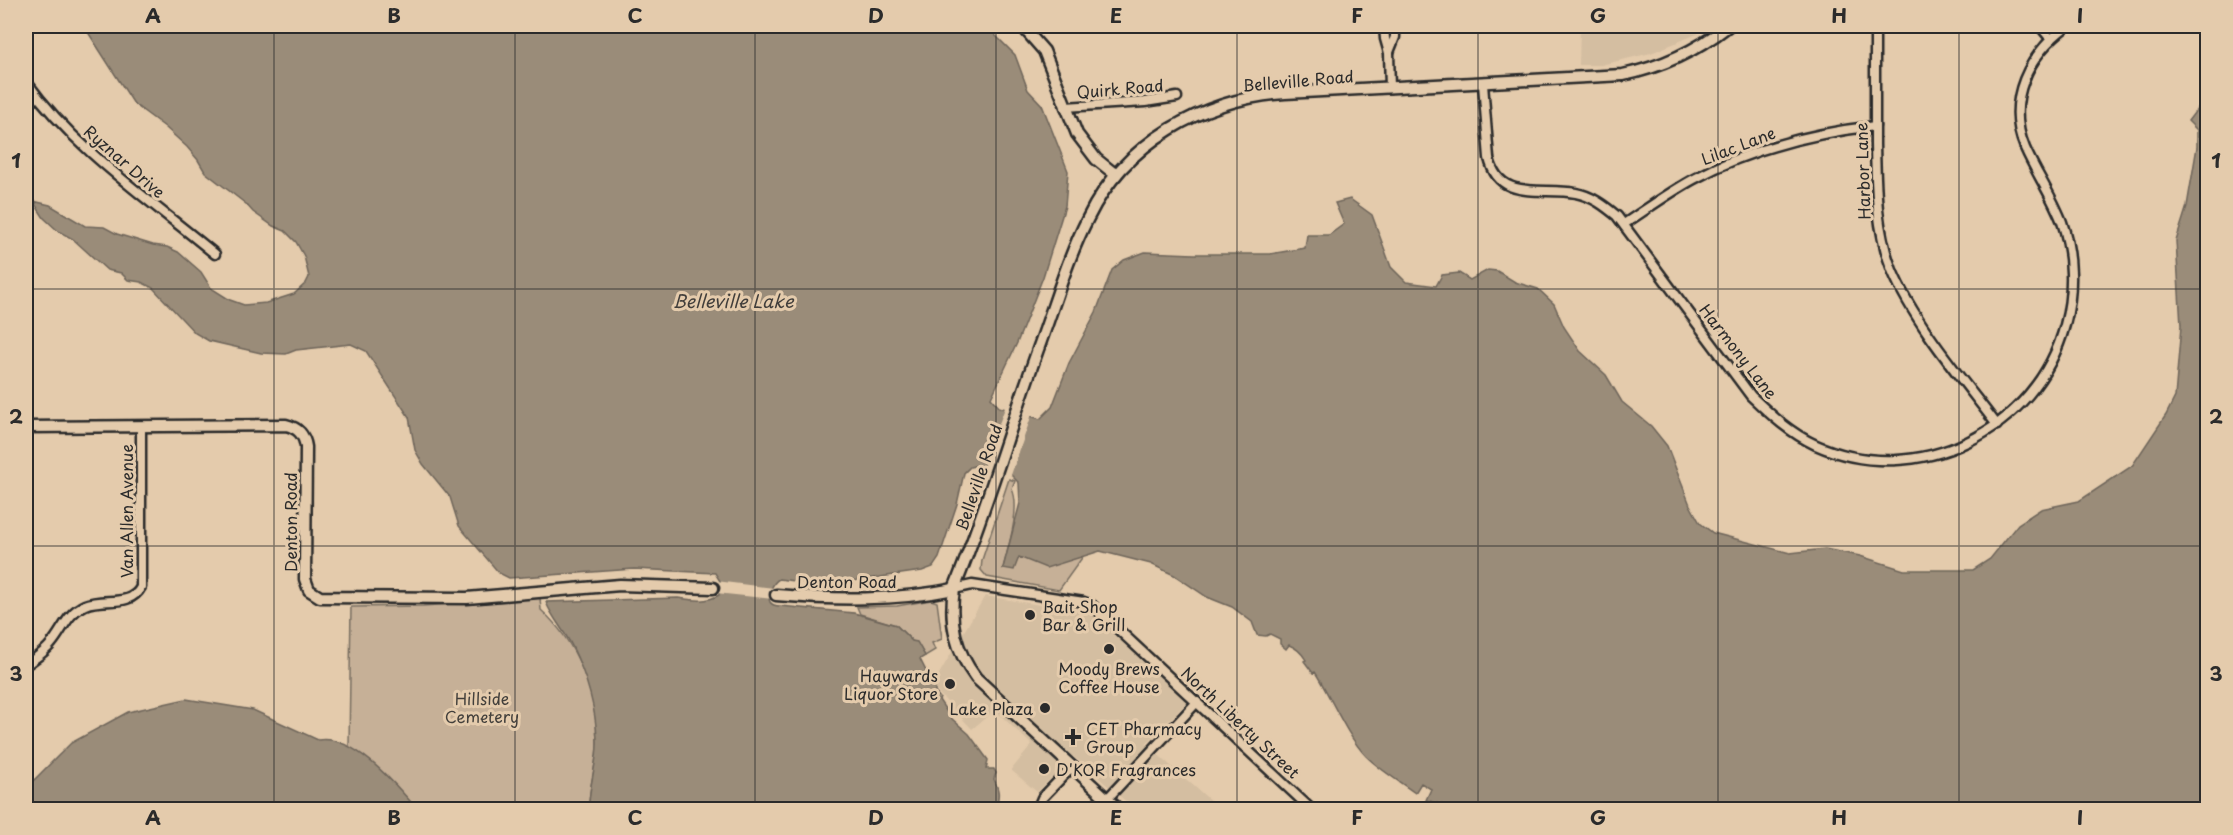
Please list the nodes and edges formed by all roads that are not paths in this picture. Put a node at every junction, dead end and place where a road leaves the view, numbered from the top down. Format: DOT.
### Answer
graph roads {
  1 [pos="1023,26"];
  2 [pos="1384,26"];
  3 [pos="1395,26"];
  4 [pos="1728,26"];
  5 [pos="1875,26"];
  6 [pos="2040,26"];
  7 [pos="2067,26"];
  8 [pos="2050,38"];
  9 [pos="1389,52"];
  10 [pos="26,81"];
  11 [pos="1483,84"];
  12 [pos="1390,88"];
  13 [pos="1177,97"];
  14 [pos="1065,107"];
  15 [pos="1875,126"];
  16 [pos="1116,175"];
  17 [pos="1624,224"];
  18 [pos="215,254"];
  19 [pos="1997,425"];
  20 [pos="26,427"];
  21 [pos="141,427"];
  22 [pos="713,588"];
  23 [pos="954,589"];
  24 [pos="776,595"];
  25 [pos="26,665"];
  26 [pos="1197,702"];
  27 [pos="1072,767"];
  28 [pos="1107,799"];
  29 [pos="1037,810"];
  30 [pos="1119,810"];
  31 [pos="1312,810"];
  1 -- 14 [label="main road, Quirk Road"];
  2 -- 9 [label="street"];
  3 -- 9 [label="street"];
  4 -- 11 [label="main road, Belleville Road"];
  5 -- 15 [label="street, Harbor Lane"];
  6 -- 8 [label="street"];
  7 -- 8 [label="street, Harmony Lane"];
  8 -- 19 [label="street, Harmony Lane"];
  9 -- 12 [label="street"];
  10 -- 18 [label="street, Ryznar Drive"];
  11 -- 12 [label="main road, Belleville Road"];
  11 -- 17 [label="street, Harmony Lane"];
  12 -- 16 [label="main road, Belleville Road"];
  13 -- 14 [label="street, Quirk Road"];
  14 -- 16 [label="main road, Quirk Road"];
  15 -- 17 [label="street, Lilac Lane"];
  15 -- 19 [label="street, Harbor Lane"];
  16 -- 23 [label="main road, Belleville Road"];
  17 -- 19 [label="street, Harmony Lane"];
  20 -- 21 [label="main road, Denton Road"];
  21 -- 22 [label="main road, Denton Road"];
  21 -- 25 [label="street, Van Allen Avenue"];
  23 -- 24 [label="main road, Denton Road"];
  23 -- 26 [label="street, North Liberty Street"];
  23 -- 27 [label="main road, Belleville Road"];
  26 -- 28 [label="street"];
  26 -- 31 [label="street, North Liberty Street"];
  27 -- 28 [label="main road, Belleville Road"];
  27 -- 29 [label="street"];
  28 -- 30 [label="main road, Belleville Road"];
}
